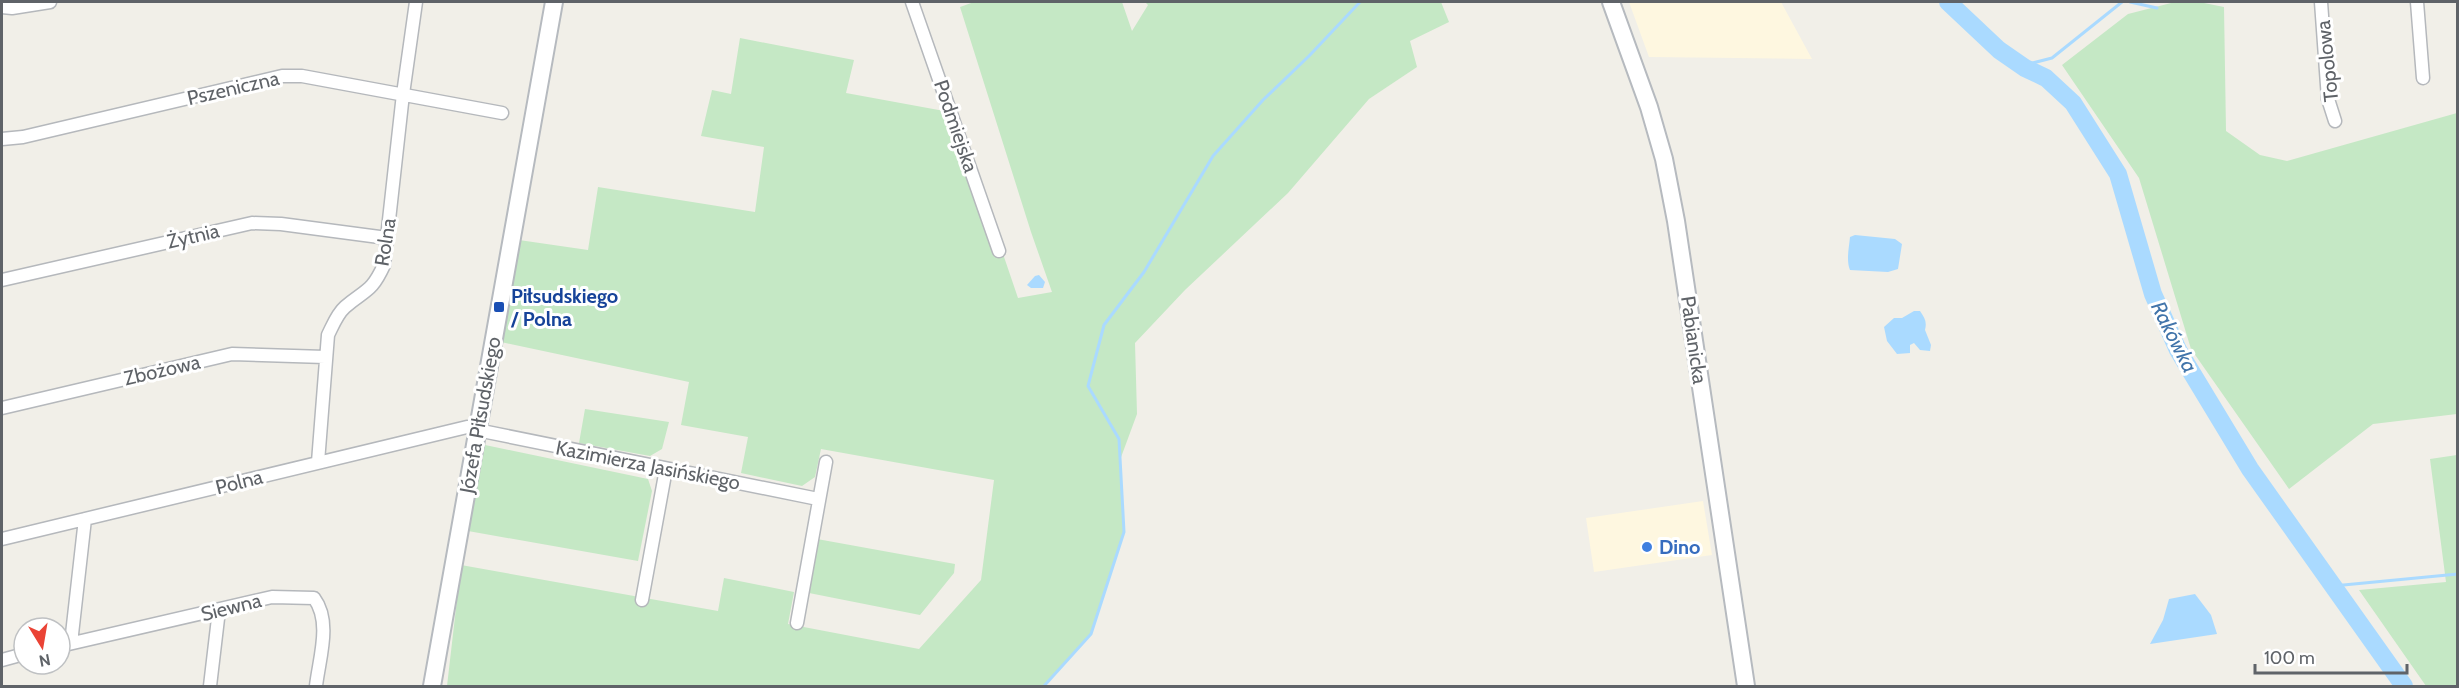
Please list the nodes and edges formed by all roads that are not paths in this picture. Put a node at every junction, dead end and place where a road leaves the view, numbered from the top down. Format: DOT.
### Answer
graph roads {
  1 [pos="50,2"];
  2 [pos="416,2"];
  3 [pos="554,2"];
  4 [pos="912,2"];
  5 [pos="1611,2"];
  6 [pos="2321,2"];
  7 [pos="2417,2"];
  8 [pos="2,7"];
  9 [pos="2423,78"];
  10 [pos="403,94"];
  11 [pos="502,113"];
  12 [pos="2335,121"];
  13 [pos="2,139"];
  14 [pos="387,238"];
  15 [pos="999,251"];
  16 [pos="2,280"];
  17 [pos="325,357"];
  18 [pos="2,408"];
  19 [pos="477,429"];
  20 [pos="318,462"];
  21 [pos="826,462"];
  22 [pos="666,469"];
  23 [pos="818,499"];
  24 [pos="85,519"];
  25 [pos="2,539"];
  26 [pos="642,600"];
  27 [pos="219,610"];
  28 [pos="70,616"];
  29 [pos="797,623"];
  30 [pos="72,643"];
  31 [pos="210,687"];
  32 [pos="316,687"];
  33 [pos="432,687"];
  34 [pos="1746,687"];
  1 -- 8 [label="street"];
  2 -- 10 [label="street, Rolna"];
  3 -- 19 [label="main road, Józefa Piłsudskiego"];
  4 -- 15 [label="street, Podmiejska"];
  5 -- 34 [label="main road, Pabianicka"];
  6 -- 12 [label="street, Topolowa"];
  7 -- 9 [label="street"];
  10 -- 11 [label="street, Pszeniczna"];
  10 -- 13 [label="street, Pszeniczna"];
  10 -- 14 [label="street, Rolna"];
  14 -- 16 [label="street, Żytnia"];
  14 -- 17 [label="street, Rolna"];
  17 -- 18 [label="street, Zbożowa"];
  17 -- 20 [label="street, Rolna"];
  19 -- 20 [label="street, Polna"];
  19 -- 22 [label="street, Kazimierza Jasińskiego"];
  19 -- 33 [label="main road, Józefa Piłsudskiego"];
  20 -- 24 [label="street, Polna"];
  21 -- 23 [label="street"];
  22 -- 23 [label="street, Kazimierza Jasińskiego"];
  22 -- 26 [label="street"];
  23 -- 29 [label="street"];
  24 -- 25 [label="street, Polna"];
  24 -- 28 [label="street"];
  27 -- 30 [label="street, Siewna"];
  27 -- 31 [label="street"];
  27 -- 32 [label="street, Siewna"];
}
